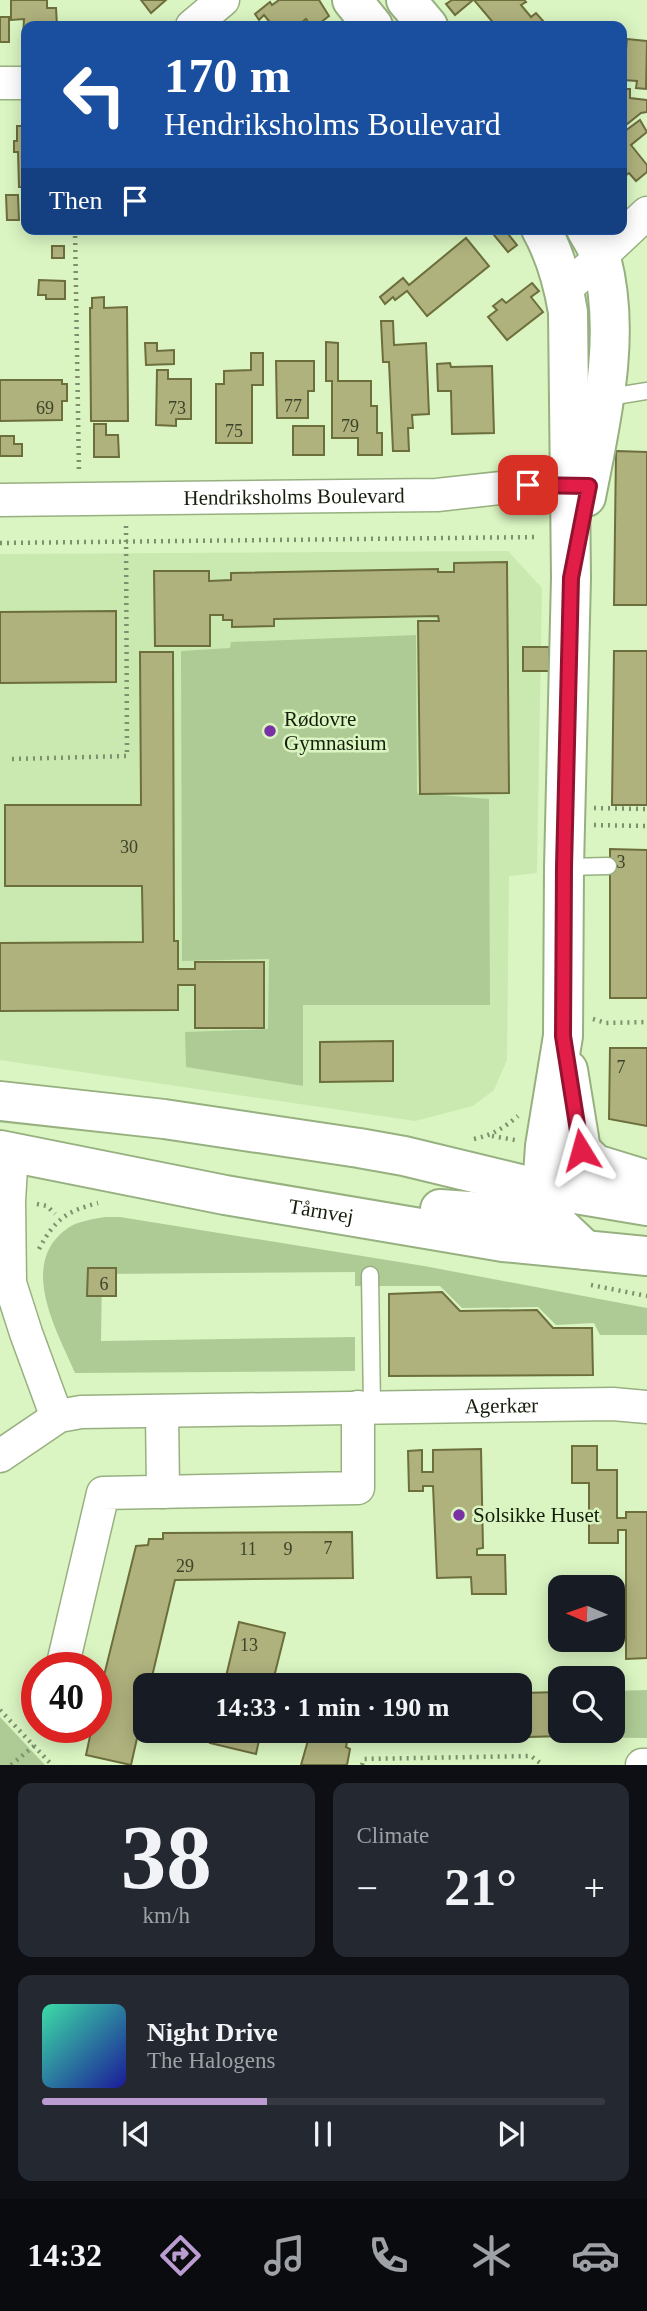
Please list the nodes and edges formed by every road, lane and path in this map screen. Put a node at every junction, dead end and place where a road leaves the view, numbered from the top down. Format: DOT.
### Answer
graph roads {
  1 [pos="223,0"];
  2 [pos="352,0"];
  3 [pos="406,0"];
  4 [pos="197,21"];
  5 [pos="369,21"];
  6 [pos="424,21"];
  7 [pos="0,83"];
  8 [pos="21,83"];
  9 [pos="647,214"];
  10 [pos="627,224"];
  11 [pos="75,235"];
  12 [pos="544,235"];
  13 [pos="593,242"];
  14 [pos="565,290"];
  15 [pos="647,391"];
  16 [pos="587,396"];
  17 [pos="579,486"];
  18 [pos="0,500"];
  19 [pos="80,500"];
  20 [pos="126,500"];
  21 [pos="570,537"];
  22 [pos="126,542"];
  23 [pos="0,543"];
  24 [pos="571,578"];
  25 [pos="12,759"];
  26 [pos="565,808"];
  27 [pos="647,809"];
  28 [pos="611,825"];
  29 [pos="647,826"];
  30 [pos="608,866"];
  31 [pos="564,867"];
  32 [pos="647,1022"];
  33 [pos="606,1024"];
  34 [pos="563,1036"];
  35 [pos="9,1102"];
  36 [pos="526,1106"];
  37 [pos="463,1140"];
  38 [pos="581,1150"];
  39 [pos="6,1151"];
  40 [pos="647,1180"];
  41 [pos="225,1195"];
  42 [pos="552,1198"];
  43 [pos="102,1202"];
  44 [pos="36,1204"];
  45 [pos="647,1206"];
  46 [pos="55,1214"];
  47 [pos="585,1250"];
  48 [pos="647,1256"];
  49 [pos="370,1275"];
  50 [pos="10,1283"];
  51 [pos="365,1407"];
  52 [pos="647,1407"];
  53 [pos="162,1411"];
  54 [pos="59,1416"];
  55 [pos="0,1455"];
  56 [pos="163,1492"];
  57 [pos="66,1652"];
  58 [pos="0,1710"];
  59 [pos="34,1746"];
  60 [pos="11,1765"];
  61 [pos="52,1765"];
  62 [pos="362,1765"];
  63 [pos="543,1765"];
  1 -- 4 [label="street"];
  2 -- 5 [label="street"];
  3 -- 6 [label="street"];
  7 -- 8 [label="street"];
  9 -- 10 [label="street"];
  11 -- 19 [label="path"];
  12 -- 14 [label="street"];
  13 -- 14 [label="street"];
  13 -- 16 [label="street"];
  14 -- 16 [label="street"];
  15 -- 16 [label="lane"];
  16 -- 17 [label="street"];
  17 -- 20 [label="street, Hendriksholms Boulevard"];
  17 -- 21 [label="street"];
  17 -- 24 [label="street"];
  18 -- 19 [label="street, Hendriksholms Boulevard"];
  19 -- 20 [label="street, Hendriksholms Boulevard"];
  20 -- 22 [label="path"];
  21 -- 22 [label="path"];
  21 -- 24 [label="street"];
  22 -- 23 [label="path"];
  22 -- 25 [label="path"];
  24 -- 26 [label="street"];
  26 -- 27 [label="path"];
  26 -- 31 [label="street"];
  28 -- 29 [label="path"];
  30 -- 31 [label="lane"];
  31 -- 34 [label="street"];
  32 -- 33 [label="path"];
  34 -- 38 [label="street"];
  34 -- 42 [label="street"];
  35 -- 39 [label="street"];
  35 -- 42 [label="street"];
  36 -- 37 [label="path"];
  38 -- 40 [label="street"];
  38 -- 42 [label="street"];
  39 -- 41 [label="street, Tårnvej"];
  39 -- 50 [label="street"];
  41 -- 42 [label="street"];
  41 -- 47 [label="street, Tårnvej"];
  42 -- 45 [label="street"];
  42 -- 47 [label="street"];
  43 -- 50 [label="path"];
  44 -- 46 [label="path"];
  47 -- 48 [label="street, Tårnvej"];
  49 -- 51 [label="lane"];
  50 -- 54 [label="street"];
  51 -- 52 [label="street, Agerkær"];
  51 -- 53 [label="street, Agerkær"];
  51 -- 56 [label="street"];
  53 -- 54 [label="street, Agerkær"];
  53 -- 56 [label="street"];
  54 -- 55 [label="street, Agerkær"];
  56 -- 57 [label="street"];
  58 -- 59 [label="path"];
  59 -- 60 [label="path"];
  59 -- 61 [label="path"];
  62 -- 63 [label="path"];
}
